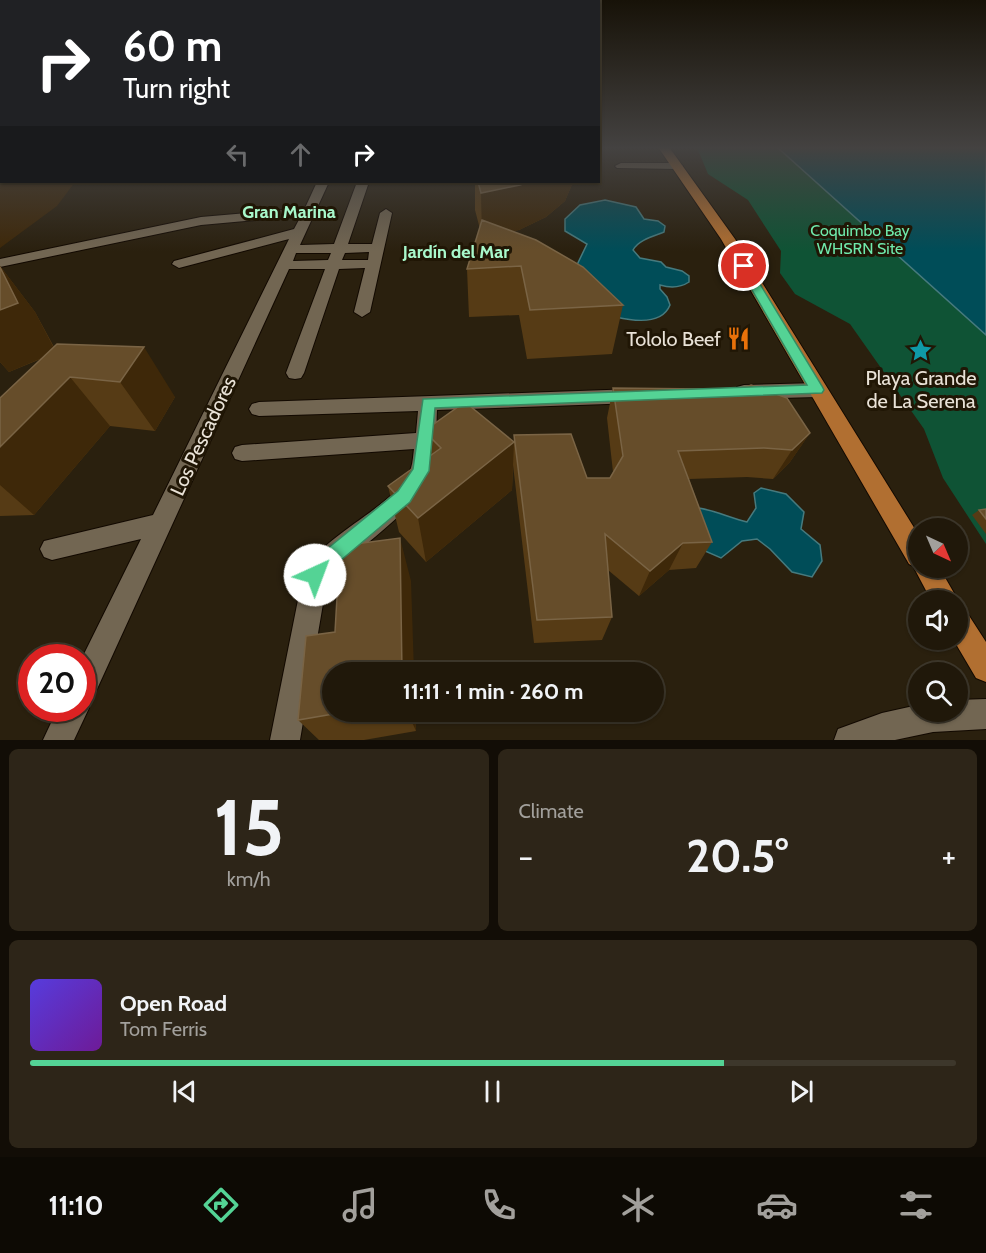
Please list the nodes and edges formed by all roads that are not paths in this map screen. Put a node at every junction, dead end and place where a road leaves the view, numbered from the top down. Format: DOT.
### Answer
graph roads {
  1 [pos="688,182"];
  2 [pos="317,183"];
  3 [pos="363,183"];
  4 [pos="309,210"];
  5 [pos="386,213"];
  6 [pos="291,248"];
  7 [pos="339,248"];
  8 [pos="377,248"];
  9 [pos="0,263"];
  10 [pos="179,264"];
  11 [pos="373,264"];
  12 [pos="333,265"];
  13 [pos="362,312"];
  14 [pos="296,373"];
  15 [pos="817,390"];
  16 [pos="724,393"];
  17 [pos="655,395"];
  18 [pos="429,403"];
  19 [pos="259,409"];
  20 [pos="425,440"];
  21 [pos="242,453"];
  22 [pos="161,524"];
  23 [pos="908,540"];
  24 [pos="52,549"];
  25 [pos="968,638"];
  26 [pos="96,661"];
  27 [pos="986,668"];
  28 [pos="986,714"];
  29 [pos="67,722"];
  30 [pos="58,740"];
  31 [pos="285,740"];
  32 [pos="849,740"];
  1 -- 15 [label="main road"];
  2 -- 4 [label="street, Los Pescadores"];
  3 -- 7 [label="street"];
  4 -- 6 [label="street, Los Pescadores"];
  4 -- 9 [label="street"];
  5 -- 8 [label="street"];
  6 -- 7 [label="street"];
  6 -- 10 [label="street"];
  6 -- 12 [label="street"];
  6 -- 22 [label="street, Los Pescadores"];
  7 -- 8 [label="street"];
  7 -- 12 [label="street"];
  8 -- 11 [label="street"];
  11 -- 12 [label="street"];
  11 -- 13 [label="street"];
  12 -- 14 [label="street"];
  15 -- 16 [label="street"];
  15 -- 23 [label="main road"];
  17 -- 18 [label="street"];
  18 -- 19 [label="street"];
  18 -- 20 [label="street"];
  20 -- 21 [label="street"];
  20 -- 31 [label="street"];
  22 -- 24 [label="street"];
  22 -- 26 [label="street, Los Pescadores"];
  25 -- 27 [label="main road"];
  28 -- 32 [label="street"];
  29 -- 30 [label="street"];
}
